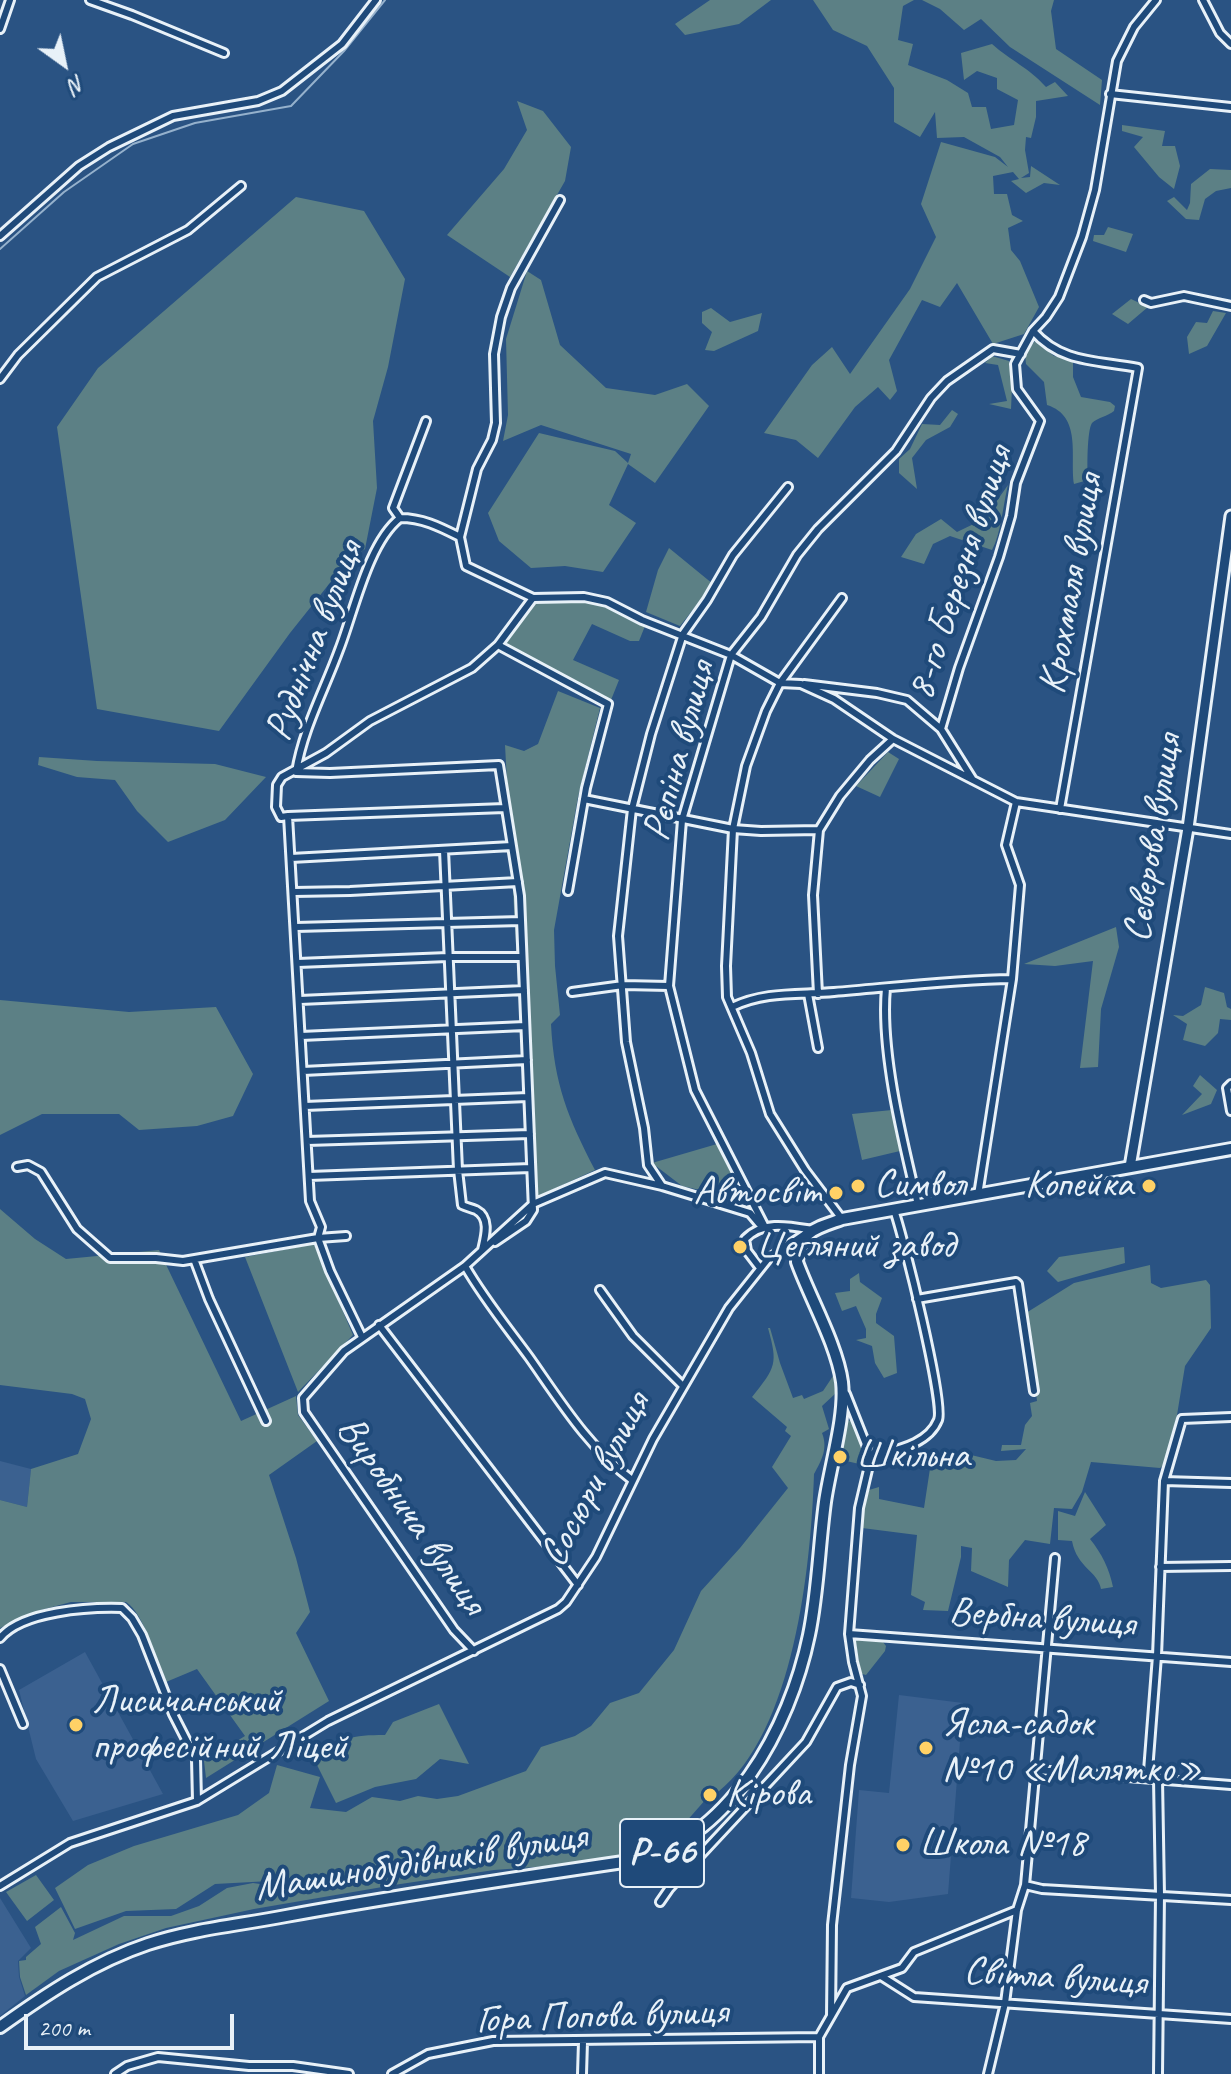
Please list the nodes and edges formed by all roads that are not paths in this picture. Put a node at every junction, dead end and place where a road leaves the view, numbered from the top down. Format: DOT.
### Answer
graph roads {
  1 [pos="10,0"];
  2 [pos="90,0"];
  3 [pos="376,0"];
  4 [pos="1156,0"];
  5 [pos="1203,0"];
  6 [pos="0,29"];
  7 [pos="1231,44"];
  8 [pos="224,53"];
  9 [pos="1110,94"];
  10 [pos="1231,107"];
  11 [pos="241,186"];
  12 [pos="560,200"];
  13 [pos="0,236"];
  14 [pos="1144,300"];
  15 [pos="1231,306"];
  16 [pos="1033,331"];
  17 [pos="1021,354"];
  18 [pos="0,379"];
  19 [pos="426,421"];
  20 [pos="788,487"];
  21 [pos="1231,516"];
  22 [pos="400,518"];
  23 [pos="460,537"];
  24 [pos="533,598"];
  25 [pos="842,598"];
  26 [pos="683,634"];
  27 [pos="498,645"];
  28 [pos="731,655"];
  29 [pos="780,683"];
  30 [pos="801,684"];
  31 [pos="941,729"];
  32 [pos="893,739"];
  33 [pos="296,772"];
  34 [pos="973,780"];
  35 [pos="584,799"];
  36 [pos="1016,802"];
  37 [pos="505,808"];
  38 [pos="632,809"];
  39 [pos="1060,809"];
  40 [pos="288,816"];
  41 [pos="682,820"];
  42 [pos="1188,828"];
  43 [pos="733,829"];
  44 [pos="819,830"];
  45 [pos="1231,834"];
  46 [pos="512,846"];
  47 [pos="444,850"];
  48 [pos="291,858"];
  49 [pos="518,882"];
  50 [pos="444,886"];
  51 [pos="568,891"];
  52 [pos="294,892"];
  53 [pos="521,921"];
  54 [pos="445,922"];
  55 [pos="296,927"];
  56 [pos="448,957"];
  57 [pos="522,957"];
  58 [pos="298,963"];
  59 [pos="1012,979"];
  60 [pos="623,985"];
  61 [pos="669,986"];
  62 [pos="886,988"];
  63 [pos="524,990"];
  64 [pos="572,992"];
  65 [pos="450,993"];
  66 [pos="808,994"];
  67 [pos="818,994"];
  68 [pos="300,1000"];
  69 [pos="732,1007"];
  70 [pos="525,1026"];
  71 [pos="450,1029"];
  72 [pos="301,1036"];
  73 [pos="818,1048"];
  74 [pos="527,1060"];
  75 [pos="453,1064"];
  76 [pos="303,1071"];
  77 [pos="1231,1084"];
  78 [pos="528,1097"];
  79 [pos="455,1100"];
  80 [pos="305,1106"];
  81 [pos="1231,1111"];
  82 [pos="530,1134"];
  83 [pos="456,1137"];
  84 [pos="307,1141"];
  85 [pos="1231,1149"];
  86 [pos="17,1167"];
  87 [pos="1130,1167"];
  88 [pos="531,1168"];
  89 [pos="458,1170"];
  90 [pos="309,1176"];
  91 [pos="662,1186"];
  92 [pos="978,1195"];
  93 [pos="533,1204"];
  94 [pos="918,1205"];
  95 [pos="894,1210"];
  96 [pos="842,1219"];
  97 [pos="764,1227"];
  98 [pos="813,1230"];
  99 [pos="346,1236"];
  100 [pos="318,1238"];
  101 [pos="482,1250"];
  102 [pos="194,1259"];
  103 [pos="465,1266"];
  104 [pos="760,1268"];
  105 [pos="600,1290"];
  106 [pos="917,1299"];
  107 [pos="379,1325"];
  108 [pos="362,1337"];
  109 [pos="842,1385"];
  110 [pos="683,1386"];
  111 [pos="1034,1391"];
  112 [pos="1231,1417"];
  113 [pos="266,1421"];
  114 [pos="871,1457"];
  115 [pos="632,1480"];
  116 [pos="1164,1481"];
  117 [pos="1231,1483"];
  118 [pos="1055,1558"];
  119 [pos="1231,1566"];
  120 [pos="1160,1567"];
  121 [pos="578,1585"];
  122 [pos="849,1634"];
  123 [pos="0,1638"];
  124 [pos="1047,1648"];
  125 [pos="474,1651"];
  126 [pos="1157,1656"];
  127 [pos="1231,1662"];
  128 [pos="0,1669"];
  129 [pos="860,1685"];
  130 [pos="23,1724"];
  131 [pos="1037,1770"];
  132 [pos="1158,1779"];
  133 [pos="1231,1785"];
  134 [pos="197,1801"];
  135 [pos="1025,1885"];
  136 [pos="0,1886"];
  137 [pos="1160,1895"];
  138 [pos="1231,1900"];
  139 [pos="660,1902"];
  140 [pos="1017,1910"];
  141 [pos="881,1976"];
  142 [pos="1005,2003"];
  143 [pos="1160,2014"];
  144 [pos="831,2016"];
  145 [pos="1231,2019"];
  146 [pos="0,2027"];
  147 [pos="819,2037"];
  148 [pos="583,2042"];
  149 [pos="237,2066"];
  150 [pos="115,2074"];
  151 [pos="236,2074"];
  152 [pos="349,2074"];
  153 [pos="392,2074"];
  154 [pos="582,2074"];
  155 [pos="819,2074"];
  156 [pos="988,2074"];
  157 [pos="1158,2074"];
  1 -- 6 [label="street"];
  2 -- 8 [label="street"];
  3 -- 13 [label="street"];
  4 -- 9 [label="street"];
  5 -- 7 [label="street"];
  9 -- 10 [label="street"];
  9 -- 16 [label="street"];
  11 -- 18 [label="street"];
  12 -- 23 [label="street"];
  14 -- 15 [label="street"];
  16 -- 17 [label="street"];
  16 -- 39 [label="street, Крохмаля вулиця"];
  17 -- 28 [label="street, Рєпіна вулиця"];
  17 -- 31 [label="street, 8-го Березня вулиця"];
  19 -- 22 [label="street, Руднічна вулиця"];
  20 -- 26 [label="street, Рєпіна вулиця"];
  21 -- 42 [label="main road, Сєверова вулиця"];
  22 -- 23 [label="street, Руднічна вулиця"];
  22 -- 33 [label="street, Руднічна вулиця"];
  23 -- 24 [label="street"];
  24 -- 26 [label="street"];
  24 -- 27 [label="street, Руднічна вулиця"];
  25 -- 29 [label="street"];
  26 -- 28 [label="street"];
  26 -- 38 [label="street, Рєпіна вулиця"];
  27 -- 33 [label="street, Руднічна вулиця"];
  27 -- 35 [label="street"];
  28 -- 29 [label="street"];
  28 -- 41 [label="street, Рєпіна вулиця"];
  29 -- 30 [label="street"];
  29 -- 43 [label="street"];
  30 -- 31 [label="street"];
  30 -- 32 [label="street"];
  31 -- 34 [label="street, 8-го Березня вулиця"];
  32 -- 34 [label="street"];
  32 -- 44 [label="street"];
  33 -- 37 [label="street"];
  33 -- 40 [label="street"];
  34 -- 36 [label="street"];
  35 -- 38 [label="street"];
  35 -- 51 [label="street"];
  36 -- 39 [label="street"];
  36 -- 59 [label="street"];
  37 -- 40 [label="street"];
  37 -- 46 [label="street"];
  38 -- 41 [label="street"];
  38 -- 60 [label="street, Рєпіна вулиця"];
  39 -- 42 [label="street"];
  40 -- 48 [label="street"];
  41 -- 43 [label="street"];
  41 -- 61 [label="street, Рєпіна вулиця"];
  42 -- 45 [label="street"];
  42 -- 87 [label="main road, Сєверова вулиця"];
  43 -- 44 [label="street"];
  43 -- 69 [label="street"];
  44 -- 67 [label="street"];
  46 -- 47 [label="street"];
  46 -- 49 [label="street"];
  47 -- 48 [label="street"];
  47 -- 50 [label="street"];
  48 -- 52 [label="street"];
  49 -- 50 [label="street"];
  49 -- 53 [label="street"];
  50 -- 52 [label="street"];
  50 -- 54 [label="street"];
  52 -- 55 [label="street"];
  53 -- 54 [label="street"];
  53 -- 57 [label="street"];
  54 -- 55 [label="street"];
  54 -- 56 [label="street"];
  55 -- 58 [label="street"];
  56 -- 57 [label="street"];
  56 -- 58 [label="street"];
  56 -- 65 [label="street"];
  57 -- 63 [label="street"];
  58 -- 68 [label="street"];
  59 -- 62 [label="street"];
  59 -- 92 [label="street"];
  60 -- 61 [label="street"];
  60 -- 64 [label="street"];
  60 -- 91 [label="street, Рєпіна вулиця"];
  61 -- 97 [label="street, Рєпіна вулиця"];
  62 -- 67 [label="street"];
  62 -- 94 [label="street"];
  63 -- 65 [label="street"];
  63 -- 70 [label="street"];
  65 -- 68 [label="street"];
  65 -- 71 [label="street"];
  66 -- 67 [label="street"];
  66 -- 69 [label="street"];
  66 -- 73 [label="street"];
  68 -- 72 [label="street"];
  69 -- 96 [label="street"];
  70 -- 71 [label="street"];
  70 -- 74 [label="street"];
  71 -- 72 [label="street"];
  71 -- 75 [label="street"];
  72 -- 76 [label="street"];
  74 -- 75 [label="street"];
  74 -- 78 [label="street"];
  75 -- 76 [label="street"];
  75 -- 79 [label="street"];
  76 -- 80 [label="street"];
  77 -- 81 [label="street"];
  78 -- 79 [label="street"];
  78 -- 82 [label="street"];
  79 -- 80 [label="street"];
  79 -- 83 [label="street"];
  80 -- 84 [label="street"];
  82 -- 83 [label="street"];
  82 -- 88 [label="street"];
  83 -- 84 [label="street"];
  83 -- 89 [label="street"];
  84 -- 90 [label="street"];
  85 -- 87 [label="main road, Сосюри вулиця"];
  86 -- 102 [label="street"];
  87 -- 92 [label="main road, Сосюри вулиця"];
  88 -- 89 [label="street"];
  88 -- 93 [label="street"];
  89 -- 90 [label="street"];
  89 -- 101 [label="street"];
  90 -- 100 [label="street"];
  91 -- 93 [label="street"];
  91 -- 97 [label="street"];
  92 -- 94 [label="main road, Сосюри вулиця"];
  93 -- 101 [label="street"];
  94 -- 95 [label="main road, Сосюри вулиця"];
  95 -- 96 [label="main road, Сосюри вулиця"];
  95 -- 106 [label="street"];
  96 -- 98 [label="main road, Сосюри вулиця"];
  97 -- 98 [label="street"];
  97 -- 104 [label="street"];
  98 -- 104 [label="street, Сосюри вулиця"];
  98 -- 109 [label="main road, Машинобудівників вулиця / Р-66"];
  99 -- 100 [label="street"];
  100 -- 102 [label="street"];
  100 -- 108 [label="street"];
  101 -- 103 [label="street"];
  102 -- 113 [label="street"];
  103 -- 107 [label="street"];
  103 -- 115 [label="street"];
  104 -- 110 [label="street, Сосюри вулиця"];
  105 -- 110 [label="street"];
  106 -- 111 [label="street"];
  106 -- 114 [label="street"];
  107 -- 108 [label="street"];
  107 -- 121 [label="street"];
  108 -- 125 [label="street, Виробнича вулиця"];
  109 -- 114 [label="street"];
  109 -- 146 [label="main road, Машинобудівників вулиця / Р-66"];
  110 -- 115 [label="street, Сосюри вулиця"];
  112 -- 116 [label="street"];
  114 -- 122 [label="street"];
  115 -- 121 [label="street, Сосюри вулиця"];
  116 -- 117 [label="street"];
  116 -- 120 [label="street"];
  118 -- 124 [label="street"];
  119 -- 120 [label="street"];
  120 -- 126 [label="street"];
  121 -- 125 [label="street, Сосюри вулиця"];
  122 -- 124 [label="street, Вербна вулиця"];
  122 -- 129 [label="street"];
  123 -- 134 [label="street"];
  124 -- 126 [label="street, Вербна вулиця"];
  124 -- 131 [label="street"];
  125 -- 134 [label="street, Сосюри вулиця"];
  126 -- 127 [label="street, Вербна вулиця"];
  126 -- 132 [label="street"];
  128 -- 130 [label="street"];
  129 -- 139 [label="street"];
  129 -- 144 [label="street"];
  131 -- 132 [label="street"];
  131 -- 135 [label="street"];
  132 -- 133 [label="street"];
  132 -- 137 [label="street"];
  134 -- 136 [label="street, Сосюри вулиця"];
  135 -- 137 [label="street"];
  135 -- 140 [label="street"];
  137 -- 138 [label="street"];
  137 -- 143 [label="street"];
  140 -- 141 [label="street"];
  140 -- 142 [label="street"];
  141 -- 142 [label="street, Світла вулиця"];
  141 -- 144 [label="street"];
  142 -- 143 [label="street, Світла вулиця"];
  142 -- 156 [label="street"];
  143 -- 145 [label="street, Світла вулиця"];
  143 -- 157 [label="street"];
  144 -- 147 [label="street"];
  147 -- 148 [label="street, Гора Попова вулиця"];
  147 -- 155 [label="street"];
  148 -- 153 [label="street, Гора Попова вулиця"];
  148 -- 154 [label="street"];
  149 -- 150 [label="street"];
  149 -- 151 [label="street"];
  149 -- 152 [label="street"];
}
